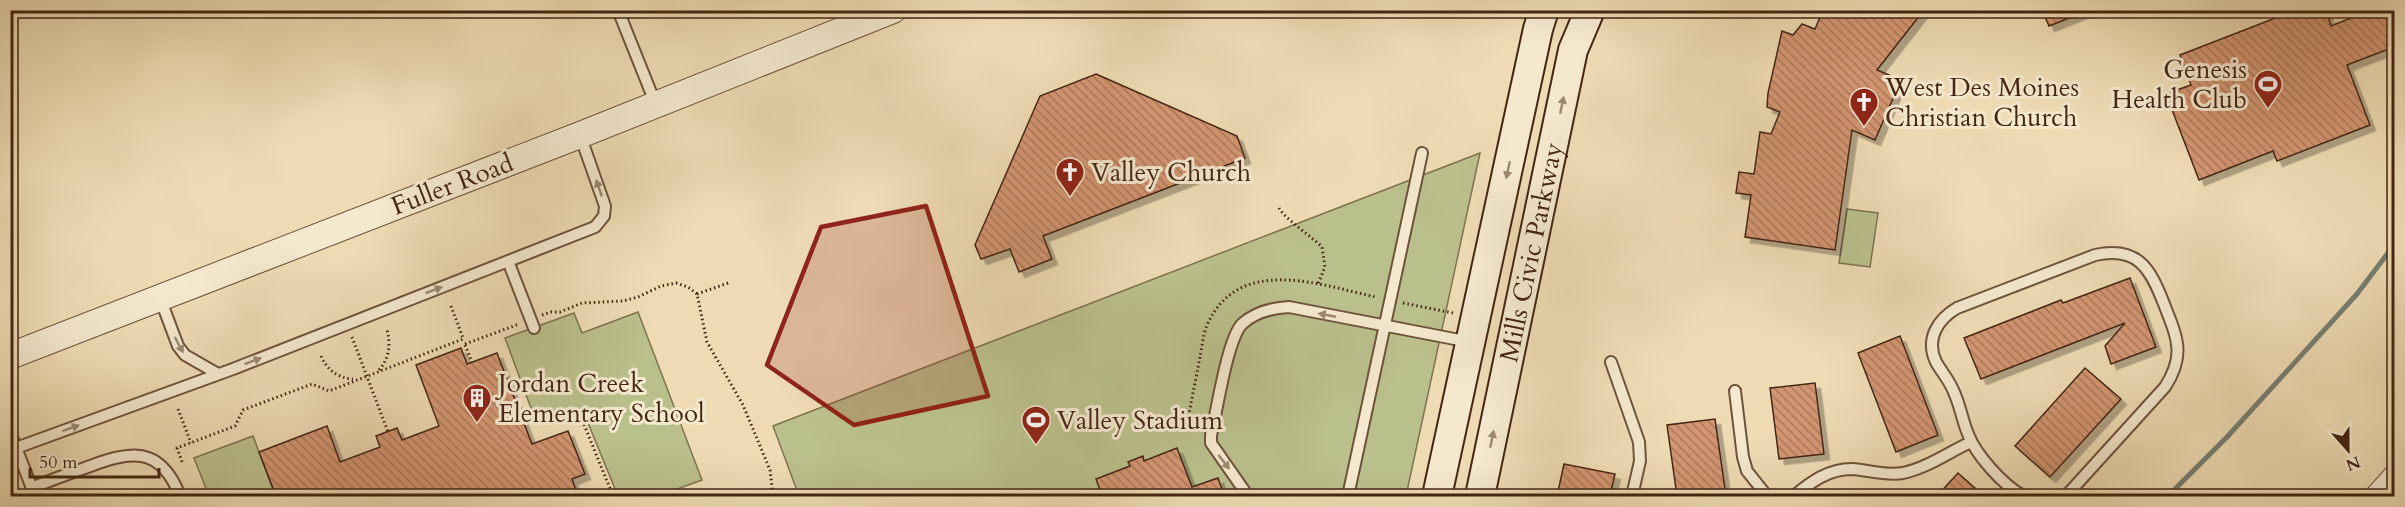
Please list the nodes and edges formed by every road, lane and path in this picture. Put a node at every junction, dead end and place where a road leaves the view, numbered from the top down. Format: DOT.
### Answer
graph roads {
  1 [pos="618,10"];
  2 [pos="893,10"];
  3 [pos="1544,10"];
  4 [pos="1590,10"];
  5 [pos="656,105"];
  6 [pos="580,135"];
  7 [pos="1422,153"];
  8 [pos="1279,208"];
  9 [pos="508,261"];
  10 [pos="731,282"];
  11 [pos="1318,284"];
  12 [pos="697,294"];
  13 [pos="160,298"];
  14 [pos="451,306"];
  15 [pos="347,324"];
  16 [pos="532,324"];
  17 [pos="1384,326"];
  18 [pos="387,330"];
  19 [pos="463,339"];
  20 [pos="1470,342"];
  21 [pos="465,345"];
  22 [pos="10,356"];
  23 [pos="321,356"];
  24 [pos="472,362"];
  25 [pos="1611,362"];
  26 [pos="377,372"];
  27 [pos="218,374"];
  28 [pos="367,376"];
  29 [pos="357,380"];
  30 [pos="1735,391"];
  31 [pos="178,409"];
  32 [pos="579,412"];
  33 [pos="10,432"];
  34 [pos="388,432"];
  35 [pos="1971,442"];
  36 [pos="191,443"];
  37 [pos="16,448"];
  38 [pos="182,462"];
  39 [pos="2394,475"];
  40 [pos="33,492"];
  41 [pos="180,496"];
  42 [pos="613,496"];
  43 [pos="773,496"];
  44 [pos="1248,496"];
  45 [pos="1348,496"];
  46 [pos="1437,496"];
  47 [pos="1480,496"];
  48 [pos="1632,496"];
  49 [pos="1767,496"];
  50 [pos="1794,496"];
  51 [pos="2023,496"];
  52 [pos="2066,496"];
  53 [pos="2375,496"];
  1 -- 5 [label="lane"];
  2 -- 5 [label="street, Fuller Road"];
  3 -- 20 [label="main road, Mills Civic Parkway, one-way"];
  47 -- 4 [label="main road, Mills Civic Parkway, one-way"];
  5 -- 6 [label="street, Fuller Road"];
  9 -- 6 [label="lane, one-way"];
  6 -- 13 [label="street, Fuller Road"];
  7 -- 17 [label="lane"];
  8 -- 11 [label="path"];
  15 -- 9 [label="lane, one-way"];
  9 -- 16 [label="lane"];
  10 -- 12 [label="path"];
  12 -- 16 [label="path"];
  12 -- 43 [label="path"];
  13 -- 22 [label="street, Fuller Road"];
  13 -- 27 [label="lane, one-way"];
  14 -- 19 [label="path"];
  27 -- 15 [label="lane, one-way"];
  15 -- 28 [label="path"];
  16 -- 21 [label="path"];
  17 -- 20 [label="lane"];
  17 -- 44 [label="lane, one-way"];
  17 -- 45 [label="lane"];
  18 -- 26 [label="path"];
  19 -- 21 [label="path"];
  19 -- 26 [label="path"];
  20 -- 46 [label="main road, Mills Civic Parkway"];
  21 -- 24 [label="path"];
  23 -- 29 [label="path"];
  25 -- 48 [label="lane"];
  26 -- 28 [label="path"];
  37 -- 27 [label="lane, one-way"];
  28 -- 29 [label="path"];
  28 -- 34 [label="path"];
  29 -- 36 [label="path"];
  30 -- 49 [label="lane"];
  31 -- 36 [label="path"];
  32 -- 42 [label="path"];
  33 -- 37 [label="lane"];
  35 -- 50 [label="lane"];
  35 -- 51 [label="lane"];
  35 -- 52 [label="lane"];
  36 -- 38 [label="path"];
  37 -- 40 [label="lane"];
  39 -- 53 [label="street"];
  40 -- 41 [label="lane"];
}
